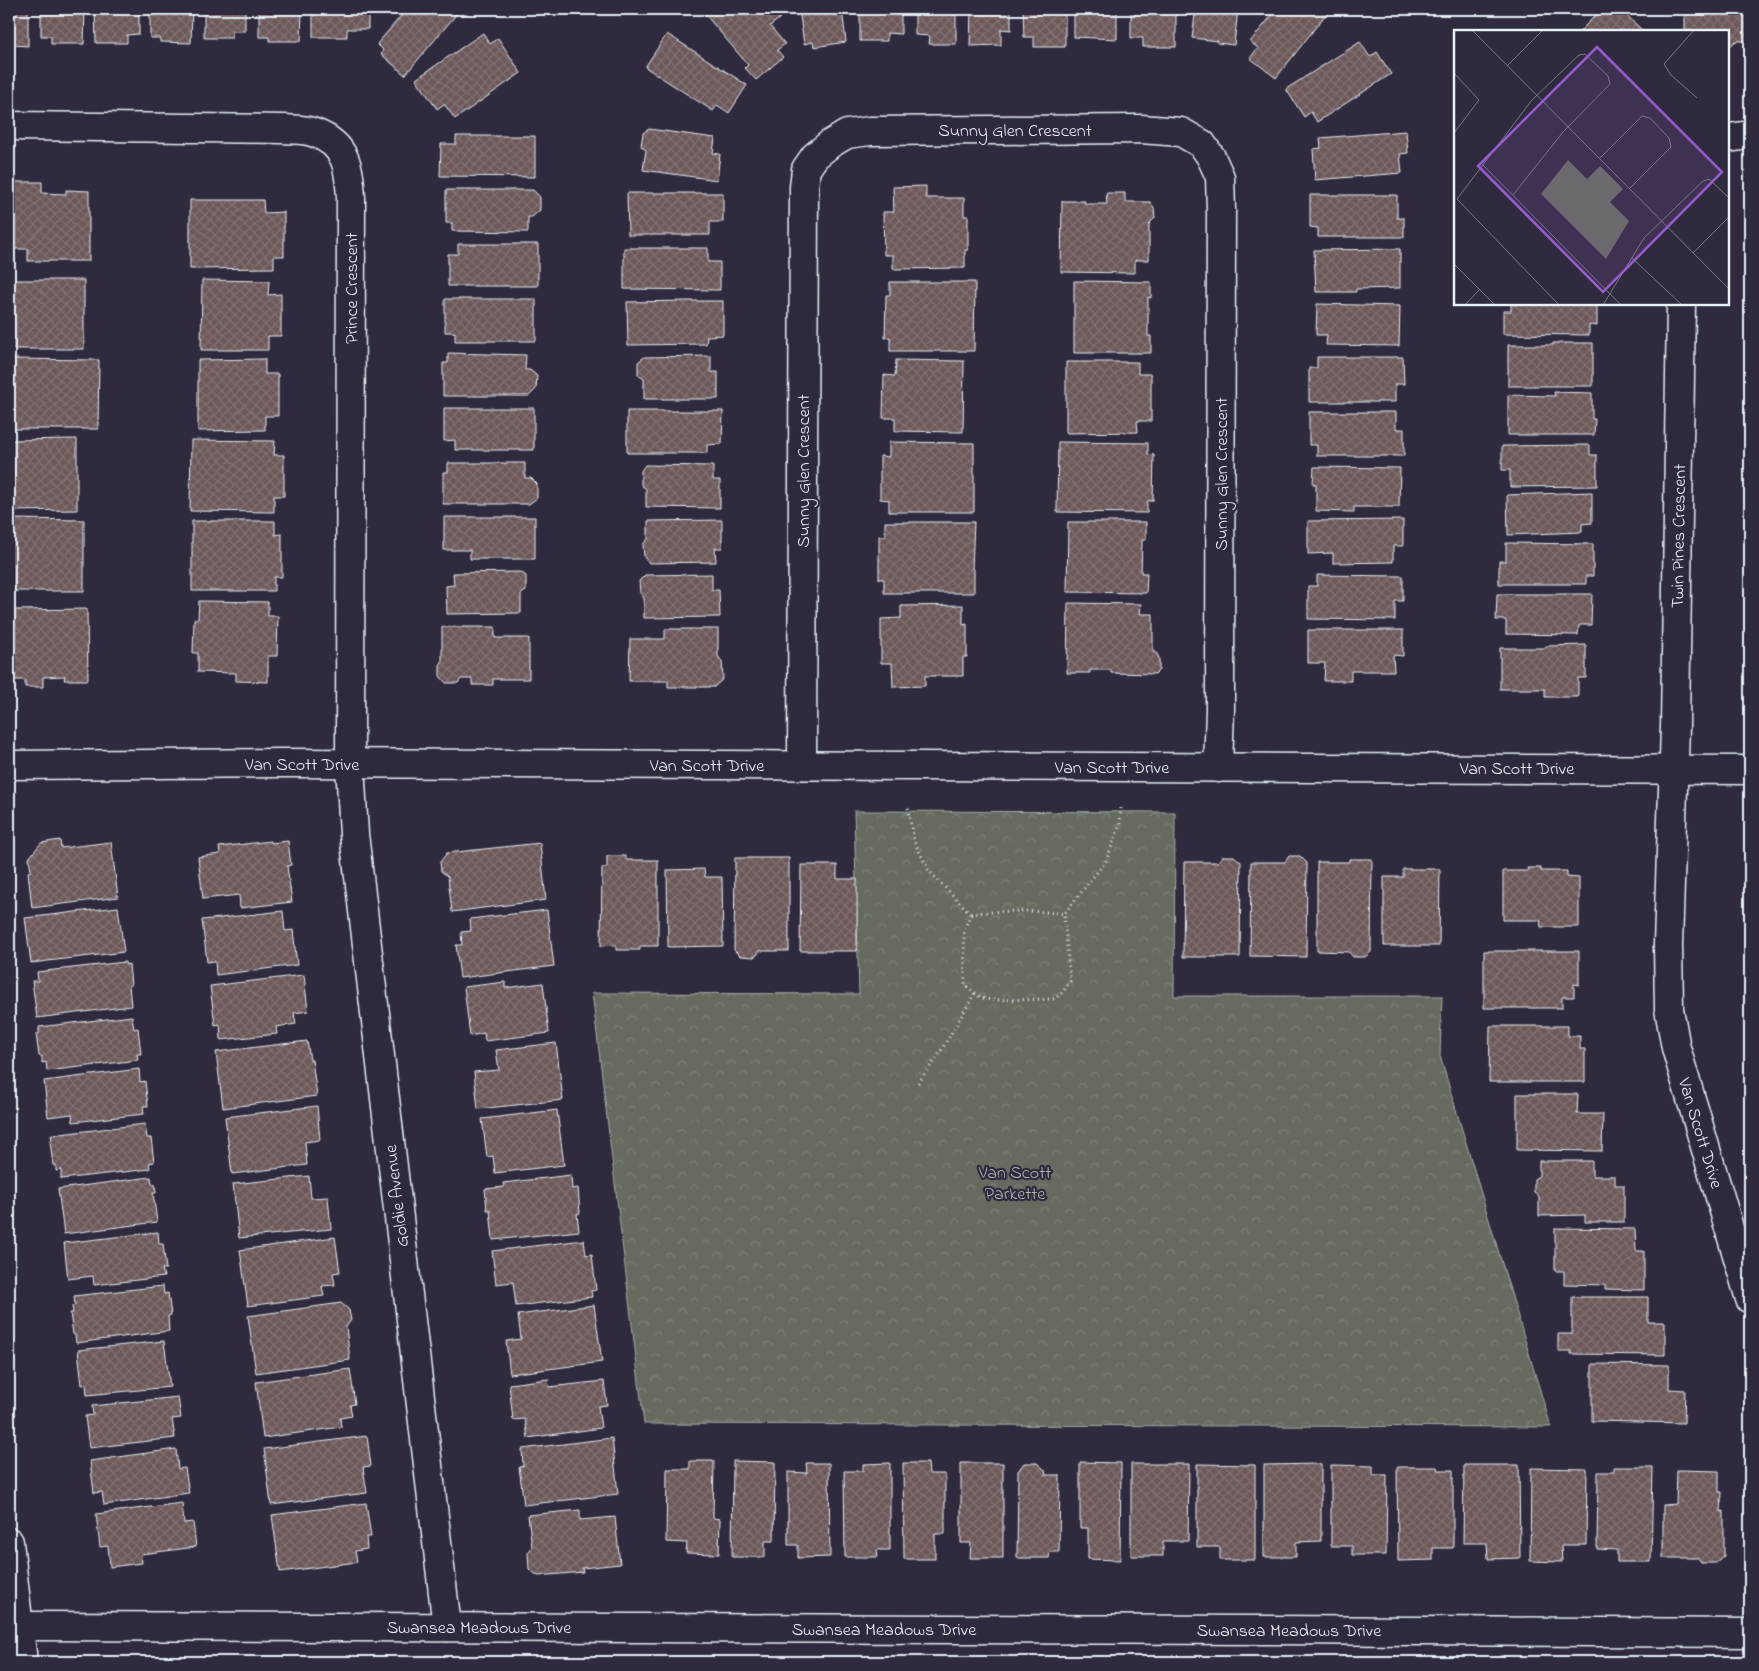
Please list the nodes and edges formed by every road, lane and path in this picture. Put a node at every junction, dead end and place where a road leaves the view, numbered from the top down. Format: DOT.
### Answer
graph roads {
  1 [pos="9,126"];
  2 [pos="1750,135"];
  3 [pos="1729,138"];
  4 [pos="1681,305"];
  5 [pos="350,764"];
  6 [pos="9,765"];
  7 [pos="802,765"];
  8 [pos="1218,768"];
  9 [pos="1673,769"];
  10 [pos="1750,770"];
  11 [pos="908,808"];
  12 [pos="1120,808"];
  13 [pos="972,914"];
  14 [pos="1064,914"];
  15 [pos="975,993"];
  16 [pos="918,1084"];
  17 [pos="1740,1228"];
  18 [pos="1750,1299"];
  19 [pos="9,1542"];
  20 [pos="19,1626"];
  21 [pos="447,1627"];
  22 [pos="1750,1633"];
  23 [pos="24,1662"];
  1 -- 5 [label="street, Prince Crescent"];
  2 -- 3 [label="street"];
  4 -- 9 [label="street, Twin Pines Crescent"];
  5 -- 6 [label="street, Van Scott Drive"];
  5 -- 7 [label="street, Van Scott Drive"];
  5 -- 21 [label="street, Goldie Avenue"];
  7 -- 8 [label="street, Van Scott Drive"];
  7 -- 8 [label="street, Sunny Glen Crescent"];
  8 -- 9 [label="street, Van Scott Drive"];
  9 -- 10 [label="street"];
  9 -- 17 [label="street, Van Scott Drive"];
  11 -- 13 [label="path"];
  12 -- 14 [label="path"];
  13 -- 14 [label="path"];
  13 -- 15 [label="path"];
  14 -- 15 [label="path"];
  15 -- 16 [label="path"];
  17 -- 18 [label="street, Van Scott Drive"];
  19 -- 20 [label="street"];
  20 -- 21 [label="street, Swansea Meadows Drive"];
  20 -- 23 [label="street"];
  21 -- 22 [label="street, Swansea Meadows Drive"];
}
